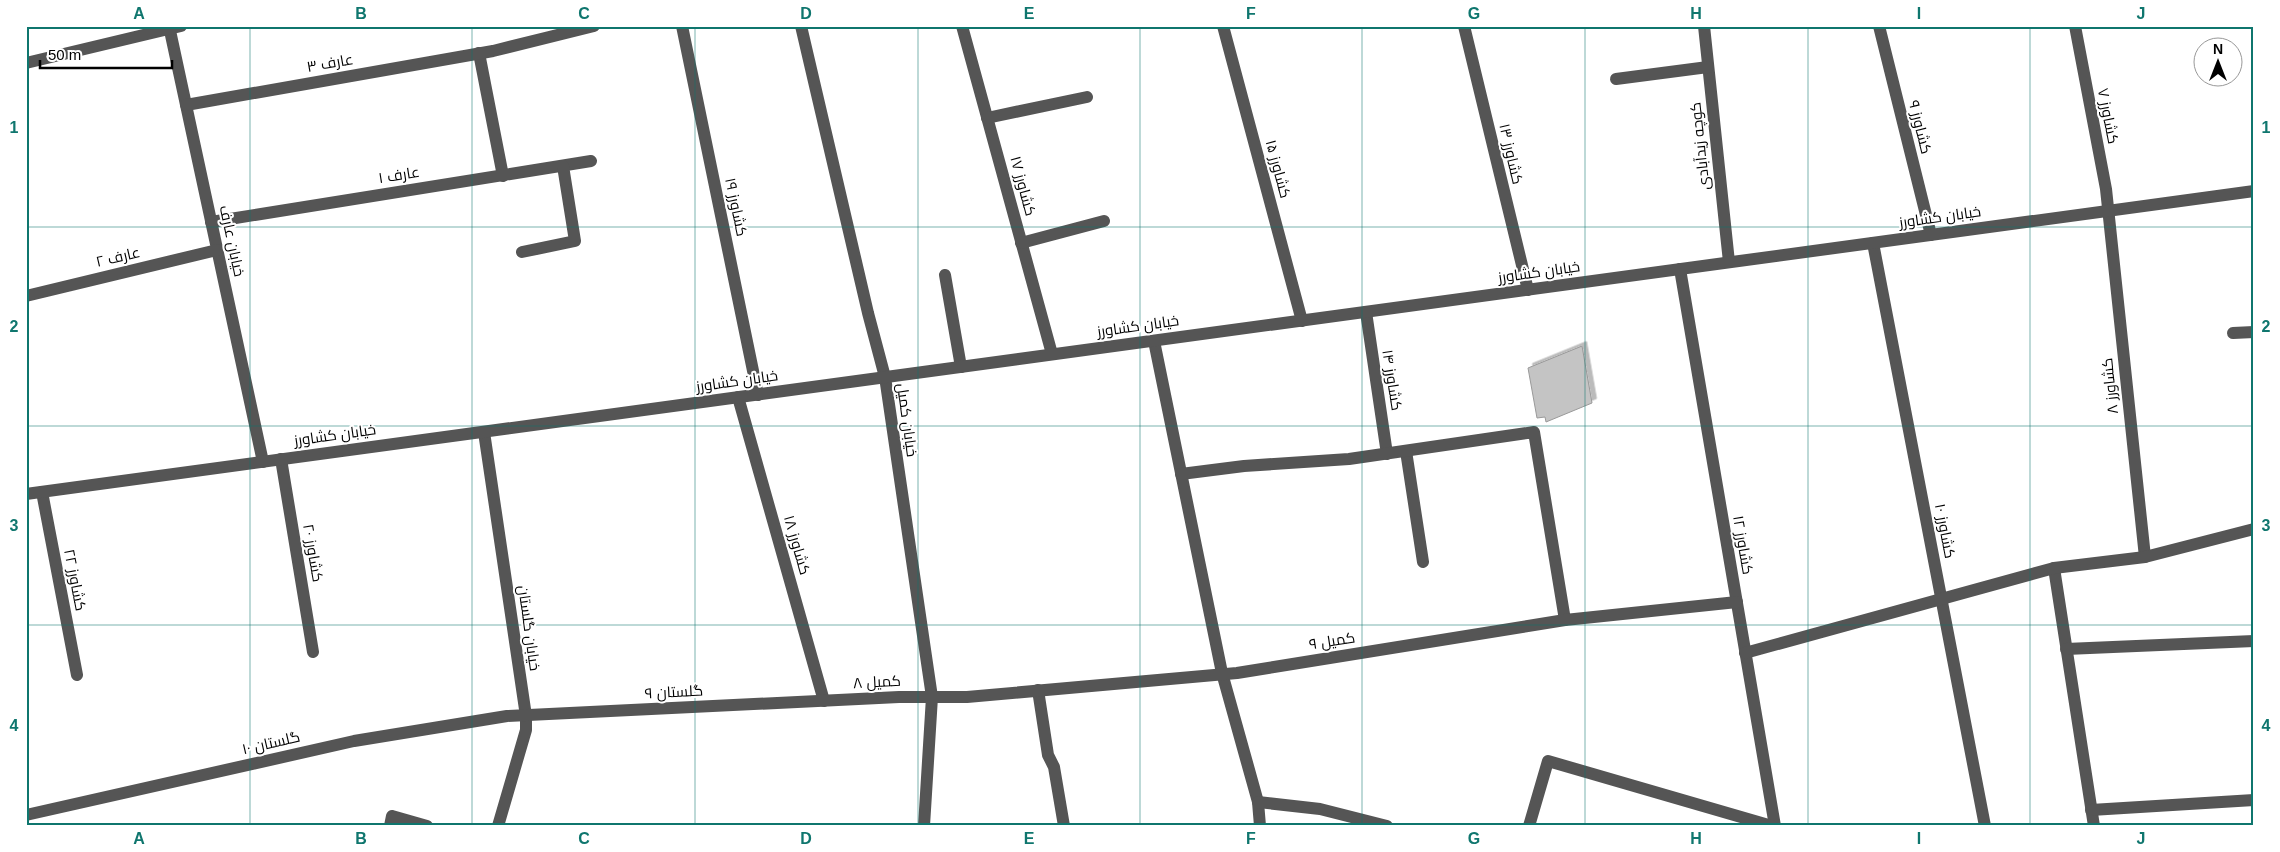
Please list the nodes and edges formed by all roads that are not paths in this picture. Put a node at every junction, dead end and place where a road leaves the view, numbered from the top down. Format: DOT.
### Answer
graph roads {
  1 [pos="594,26"];
  2 [pos="682,26"];
  3 [pos="801,26"];
  4 [pos="962,26"];
  5 [pos="1223,26"];
  6 [pos="1464,26"];
  7 [pos="1704,26"];
  8 [pos="1879,26"];
  9 [pos="2074,26"];
  10 [pos="173,27"];
  11 [pos="479,53"];
  12 [pos="26,63"];
  13 [pos="1708,67"];
  14 [pos="1616,80"];
  15 [pos="1087,98"];
  16 [pos="186,105"];
  17 [pos="987,118"];
  18 [pos="591,161"];
  19 [pos="563,166"];
  20 [pos="503,176"];
  21 [pos="2254,191"];
  22 [pos="2107,211"];
  23 [pos="1104,221"];
  24 [pos="211,222"];
  25 [pos="1931,235"];
  26 [pos="1021,243"];
  27 [pos="1873,243"];
  28 [pos="217,250"];
  29 [pos="522,252"];
  30 [pos="1729,262"];
  31 [pos="1680,269"];
  32 [pos="945,276"];
  33 [pos="1528,290"];
  34 [pos="26,296"];
  35 [pos="1366,312"];
  36 [pos="1302,320"];
  37 [pos="2254,332"];
  38 [pos="2234,333"];
  39 [pos="1154,341"];
  40 [pos="1052,354"];
  41 [pos="961,367"];
  42 [pos="885,377"];
  43 [pos="758,394"];
  44 [pos="738,397"];
  45 [pos="484,432"];
  46 [pos="1406,451"];
  47 [pos="1387,454"];
  48 [pos="281,459"];
  49 [pos="263,462"];
  50 [pos="1181,474"];
  51 [pos="42,492"];
  52 [pos="26,494"];
  53 [pos="2254,529"];
  54 [pos="2145,557"];
  55 [pos="1423,562"];
  56 [pos="2054,568"];
  57 [pos="1941,599"];
  58 [pos="1737,602"];
  59 [pos="1565,620"];
  60 [pos="2254,641"];
  61 [pos="2066,649"];
  62 [pos="313,652"];
  63 [pos="1745,653"];
  64 [pos="1222,673"];
  65 [pos="77,675"];
  66 [pos="1038,690"];
  67 [pos="932,697"];
  68 [pos="824,701"];
  69 [pos="526,716"];
  70 [pos="2254,800"];
  71 [pos="1258,802"];
  72 [pos="2091,810"];
  73 [pos="26,815"];
  74 [pos="390,826"];
  75 [pos="427,826"];
  76 [pos="498,826"];
  77 [pos="924,826"];
  78 [pos="1064,826"];
  79 [pos="1260,826"];
  80 [pos="1387,826"];
  81 [pos="1529,826"];
  82 [pos="1773,826"];
  83 [pos="1985,826"];
  84 [pos="2094,826"];
  1 -- 11 [label="street, عارف ۳"];
  2 -- 43 [label="street, کشاورز ۱۹"];
  3 -- 42 [label="street, خیابان کمیل"];
  4 -- 17 [label="street, کشاورز ۱۷"];
  5 -- 36 [label="street, کشاورز ۱۵"];
  6 -- 33 [label="street, کشاورز ۱۳"];
  7 -- 13 [label="street, کوچه زیدآبادی"];
  8 -- 25 [label="street, کشاورز ۹"];
  9 -- 22 [label="street, کشاورز ۷"];
  10 -- 12 [label="street"];
  10 -- 16 [label="street, خیابان عارف"];
  11 -- 16 [label="street, عارف ۳"];
  11 -- 20 [label="street"];
  13 -- 14 [label="street"];
  13 -- 30 [label="street, کوچه زیدآبادی"];
  15 -- 17 [label="street"];
  16 -- 24 [label="street, خیابان عارف"];
  17 -- 26 [label="street, کشاورز ۱۷"];
  18 -- 19 [label="street, عارف ۱"];
  19 -- 20 [label="street, عارف ۱"];
  19 -- 29 [label="street"];
  20 -- 24 [label="street, عارف ۱"];
  21 -- 22 [label="street, خیابان کشاورز"];
  22 -- 25 [label="street, خیابان کشاورز"];
  22 -- 54 [label="street, کشاورز ۸"];
  23 -- 26 [label="street"];
  24 -- 28 [label="street, خیابان عارف"];
  25 -- 27 [label="street, خیابان کشاورز"];
  26 -- 40 [label="street, کشاورز ۱۷"];
  27 -- 30 [label="street, خیابان کشاورز"];
  27 -- 57 [label="street, کشاورز ۱۰"];
  28 -- 34 [label="street, عارف ۲"];
  28 -- 49 [label="street, خیابان عارف"];
  30 -- 31 [label="street, خیابان کشاورز"];
  31 -- 33 [label="street, خیابان کشاورز"];
  31 -- 58 [label="street, کشاورز ۱۲"];
  32 -- 41 [label="street"];
  33 -- 35 [label="street, خیابان کشاورز"];
  35 -- 36 [label="street, خیابان کشاورز"];
  35 -- 47 [label="street, کشاورز ۱۴"];
  36 -- 39 [label="street, خیابان کشاورز"];
  37 -- 38 [label="street"];
  39 -- 40 [label="street, خیابان کشاورز"];
  39 -- 50 [label="street"];
  40 -- 41 [label="street, خیابان کشاورز"];
  41 -- 42 [label="street, خیابان کشاورز"];
  42 -- 43 [label="street, خیابان کشاورز"];
  42 -- 67 [label="street, خیابان کمیل"];
  43 -- 44 [label="street, خیابان کشاورز"];
  44 -- 45 [label="street, خیابان کشاورز"];
  44 -- 68 [label="street, کشاورز ۱۸"];
  45 -- 48 [label="street, خیابان کشاورز"];
  45 -- 69 [label="street, خیابان گلستان"];
  46 -- 47 [label="street"];
  46 -- 55 [label="street"];
  46 -- 59 [label="street"];
  47 -- 50 [label="street"];
  48 -- 49 [label="street, خیابان کشاورز"];
  48 -- 62 [label="street, کشاورز ۲۰"];
  49 -- 51 [label="street, خیابان کشاورز"];
  50 -- 64 [label="street"];
  51 -- 52 [label="street, خیابان کشاورز"];
  51 -- 65 [label="street, کشاورز ۲۲"];
  53 -- 54 [label="street"];
  54 -- 56 [label="street"];
  56 -- 57 [label="street"];
  56 -- 61 [label="street"];
  57 -- 63 [label="street"];
  57 -- 83 [label="street, کشاورز ۱۰"];
  58 -- 59 [label="street, کمیل ۹"];
  58 -- 63 [label="street, کشاورز ۱۲"];
  59 -- 64 [label="street, کمیل ۹"];
  60 -- 61 [label="street"];
  61 -- 72 [label="street"];
  63 -- 82 [label="street, کشاورز ۱۲"];
  64 -- 66 [label="street, کمیل ۹"];
  64 -- 71 [label="street"];
  66 -- 67 [label="street, کمیل ۹"];
  66 -- 78 [label="street"];
  67 -- 68 [label="street, کمیل ۸"];
  67 -- 77 [label="street, خیابان کمیل"];
  68 -- 69 [label="street, گلستان ۹"];
  69 -- 73 [label="street, گلستان ۱۰"];
  69 -- 76 [label="street, خیابان گلستان"];
  70 -- 72 [label="street"];
  71 -- 79 [label="street"];
  71 -- 80 [label="street"];
  72 -- 84 [label="street"];
  74 -- 75 [label="street"];
  81 -- 82 [label="street"];
}
